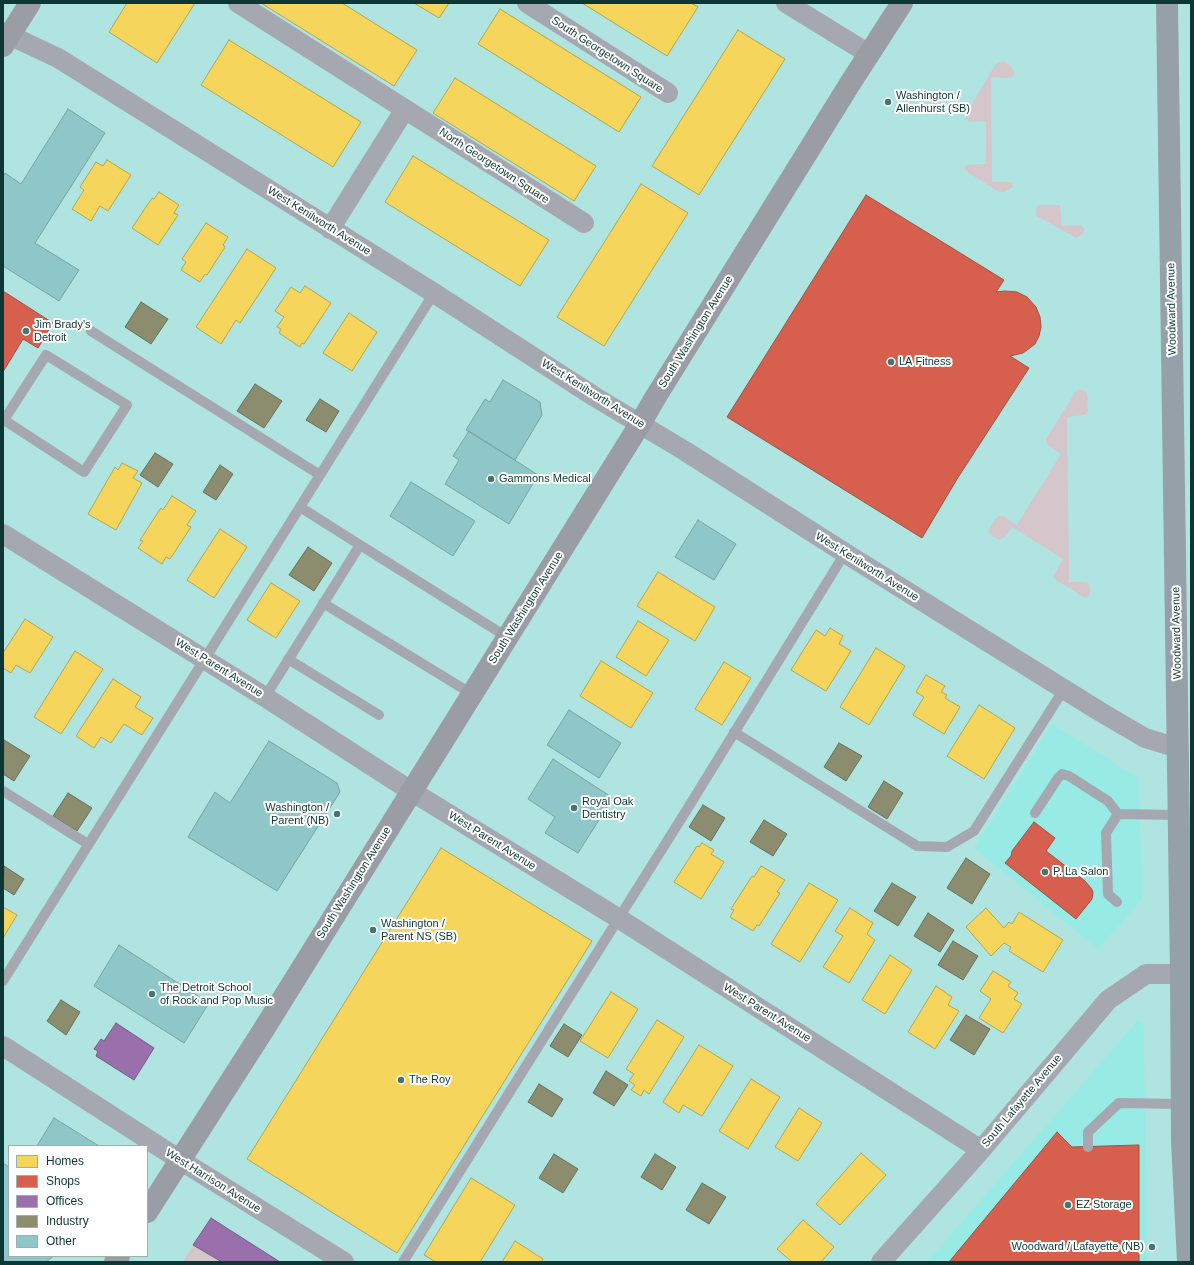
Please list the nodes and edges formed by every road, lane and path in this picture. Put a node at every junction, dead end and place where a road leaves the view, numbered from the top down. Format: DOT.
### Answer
graph roads {
  1 [pos="30,3"];
  2 [pos="238,3"];
  3 [pos="527,3"];
  4 [pos="786,3"];
  5 [pos="902,3"];
  6 [pos="1167,3"];
  7 [pos="5,38"];
  8 [pos="869,54"];
  9 [pos="668,93"];
  10 [pos="405,108"];
  11 [pos="584,224"];
  12 [pos="330,229"];
  13 [pos="434,293"];
  14 [pos="91,331"];
  15 [pos="3,420"];
  16 [pos="640,424"];
  17 [pos="320,475"];
  18 [pos="300,507"];
  19 [pos="3,534"];
  20 [pos="360,545"];
  21 [pos="845,553"];
  22 [pos="323,603"];
  23 [pos="507,637"];
  24 [pos="204,659"];
  25 [pos="288,659"];
  26 [pos="1064,689"];
  27 [pos="472,694"];
  28 [pos="265,697"];
  29 [pos="379,715"];
  30 [pos="734,732"];
  31 [pos="1178,748"];
  32 [pos="3,791"];
  33 [pos="411,791"];
  34 [pos="1035,813"];
  35 [pos="1118,814"];
  36 [pos="1179,815"];
  37 [pos="88,844"];
  38 [pos="1117,902"];
  39 [pos="618,918"];
  40 [pos="1181,974"];
  41 [pos="3,981"];
  42 [pos="3,1046"];
  43 [pos="1181,1104"];
  44 [pos="1088,1147"];
  45 [pos="981,1150"];
  46 [pos="180,1160"];
  47 [pos="148,1210"];
  48 [pos="344,1262"];
  49 [pos="403,1262"];
  50 [pos="881,1262"];
  51 [pos="1188,1262"];
  1 -- 7 [label="main road"];
  2 -- 10 [label="street, North Georgetown Square"];
  3 -- 9 [label="street, South Georgetown Square"];
  4 -- 8 [label="street"];
  5 -- 8 [label="main road, South Washington Avenue"];
  6 -- 31 [label="main road, Woodward Avenue"];
  7 -- 12 [label="street, West Kenilworth Avenue"];
  8 -- 16 [label="main road, South Washington Avenue"];
  10 -- 11 [label="street, North Georgetown Square"];
  10 -- 12 [label="street"];
  12 -- 13 [label="street, West Kenilworth Avenue"];
  13 -- 16 [label="street, West Kenilworth Avenue"];
  13 -- 17 [label="lane"];
  14 -- 17 [label="lane"];
  15 -- 15 [label="lane"];
  16 -- 21 [label="street, West Kenilworth Avenue"];
  16 -- 23 [label="main road, South Washington Avenue"];
  17 -- 18 [label="lane"];
  18 -- 20 [label="lane"];
  18 -- 24 [label="lane"];
  19 -- 24 [label="street, West Parent Avenue"];
  20 -- 22 [label="lane"];
  20 -- 23 [label="lane"];
  21 -- 26 [label="street, West Kenilworth Avenue"];
  21 -- 30 [label="lane"];
  22 -- 25 [label="lane"];
  22 -- 27 [label="lane"];
  23 -- 27 [label="main road, South Washington Avenue"];
  24 -- 28 [label="street, West Parent Avenue"];
  24 -- 37 [label="lane"];
  25 -- 28 [label="lane"];
  25 -- 29 [label="lane"];
  26 -- 30 [label="lane"];
  26 -- 31 [label="street, West Kenilworth Avenue"];
  27 -- 33 [label="main road, South Washington Avenue"];
  28 -- 33 [label="street, West Parent Avenue"];
  30 -- 39 [label="lane"];
  31 -- 36 [label="main road, Woodward Avenue"];
  32 -- 37 [label="lane"];
  33 -- 39 [label="street, West Parent Avenue"];
  33 -- 46 [label="main road, South Washington Avenue"];
  34 -- 35 [label="lane"];
  35 -- 36 [label="lane"];
  35 -- 38 [label="lane"];
  36 -- 40 [label="main road, Woodward Avenue"];
  37 -- 41 [label="lane"];
  39 -- 45 [label="street, West Parent Avenue"];
  39 -- 49 [label="lane"];
  40 -- 43 [label="main road, Woodward Avenue"];
  40 -- 45 [label="street, South Lafayette Avenue"];
  42 -- 46 [label="street, West Harrison Avenue"];
  43 -- 44 [label="lane"];
  43 -- 51 [label="main road, Woodward Avenue"];
  45 -- 50 [label="street, South Lafayette Avenue"];
  46 -- 47 [label="main road, South Washington Avenue"];
  46 -- 48 [label="street, West Harrison Avenue"];
}
